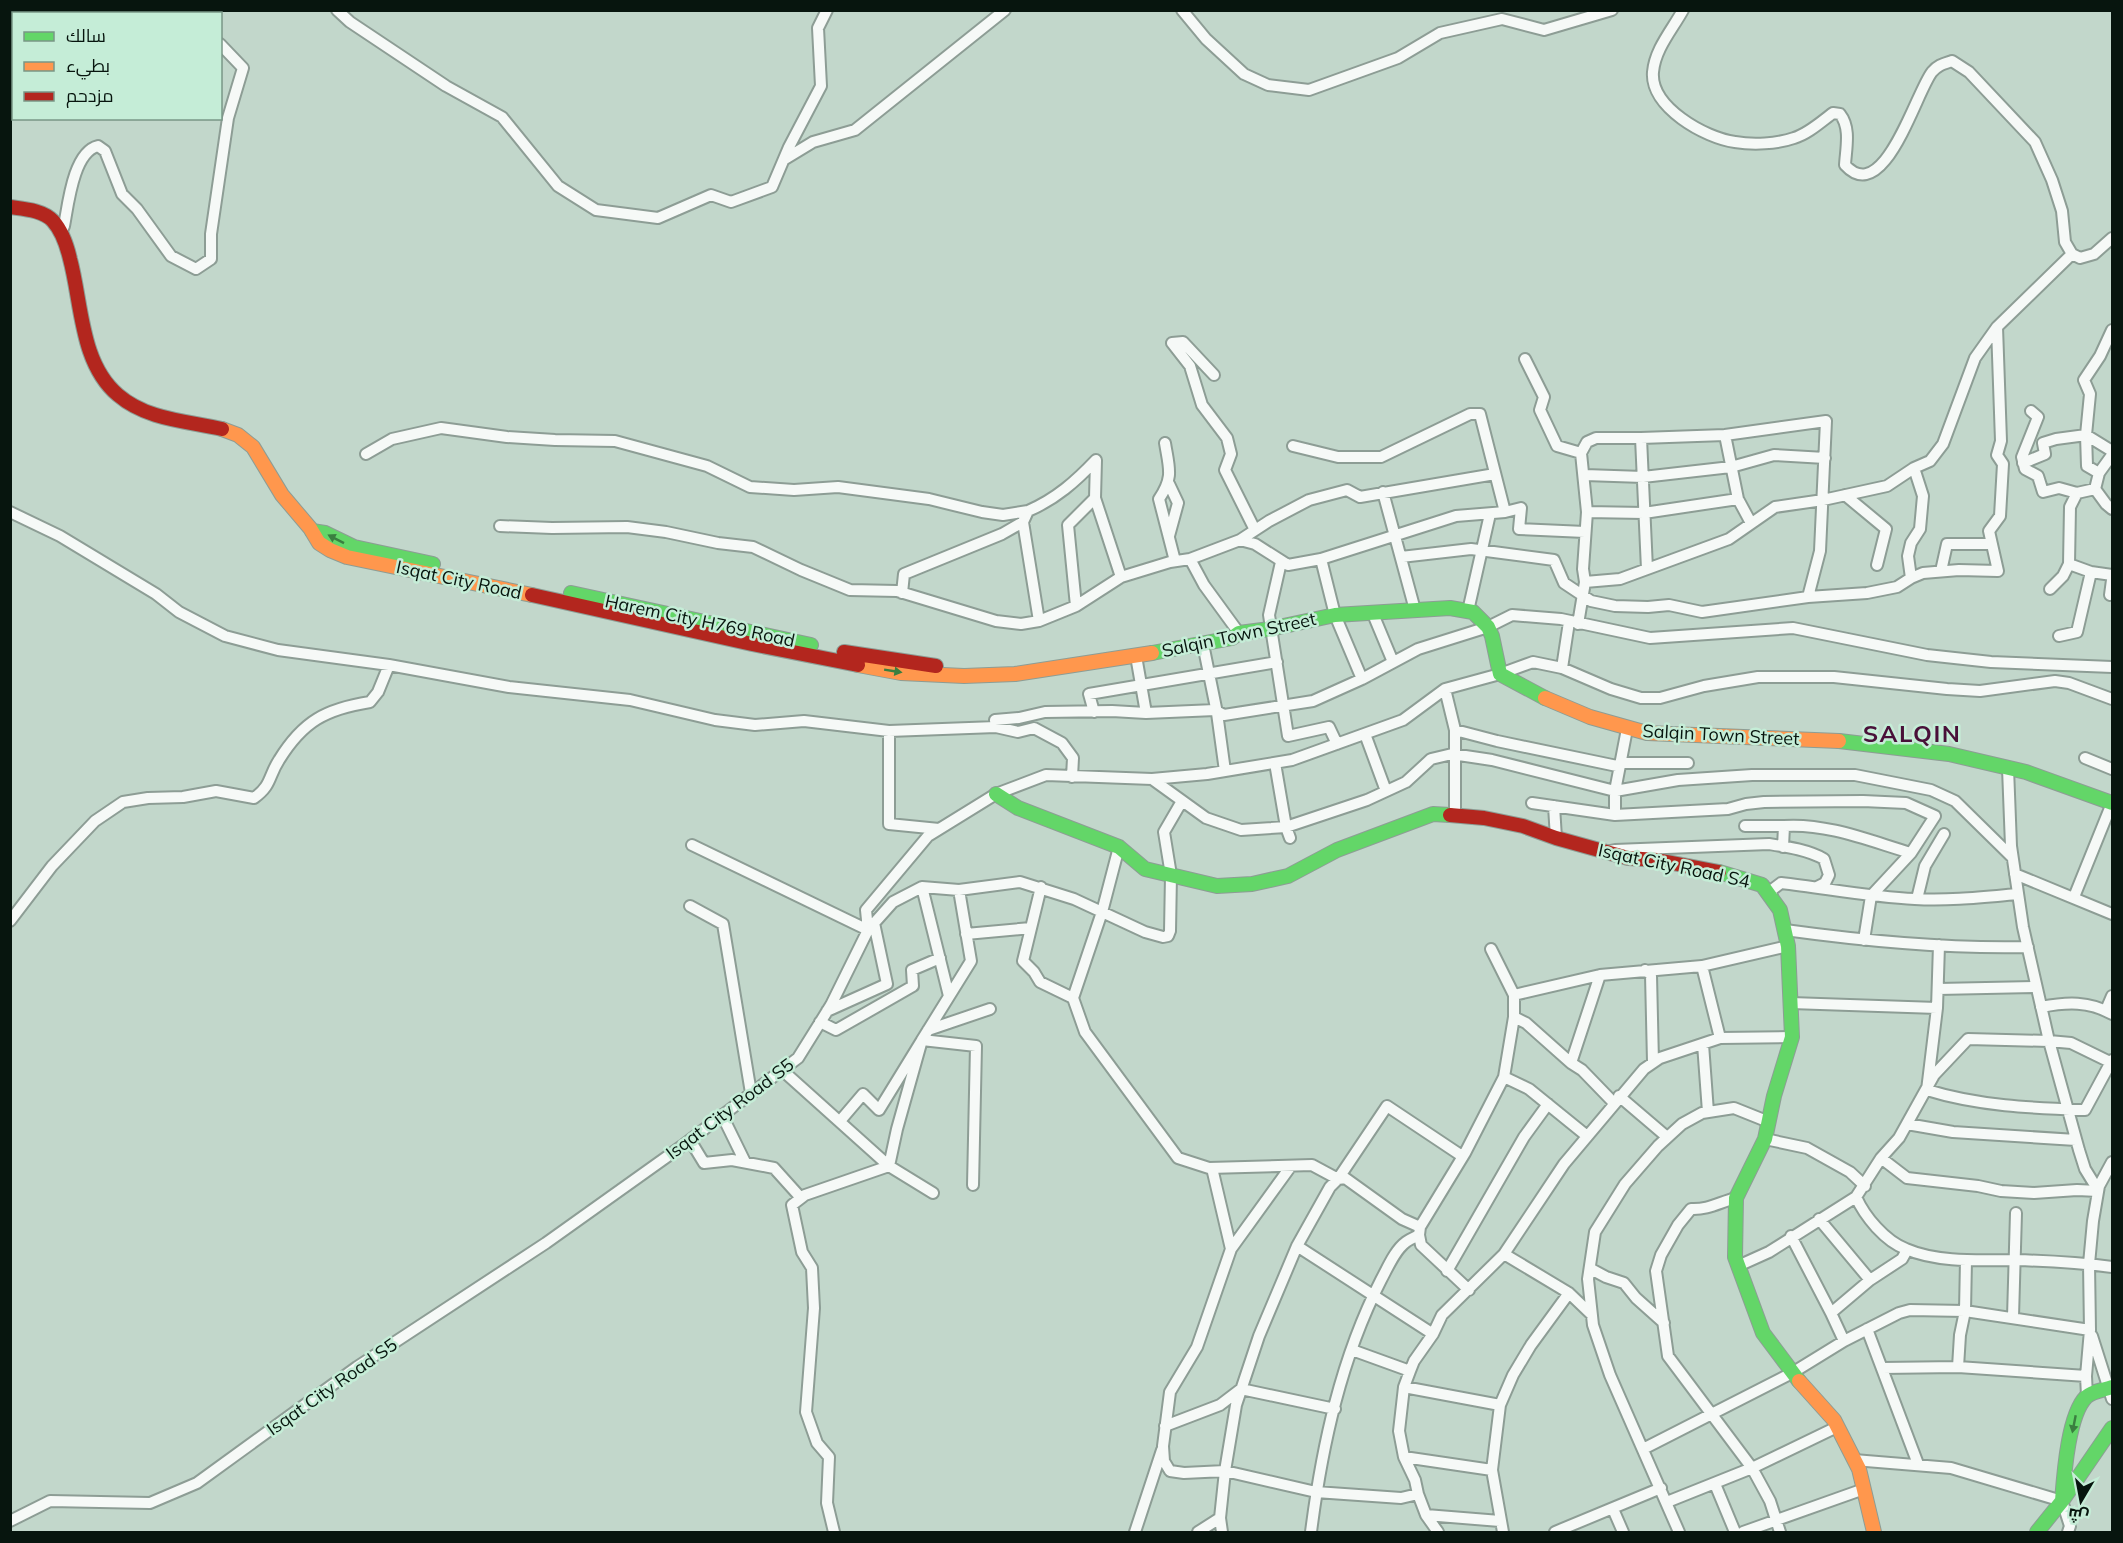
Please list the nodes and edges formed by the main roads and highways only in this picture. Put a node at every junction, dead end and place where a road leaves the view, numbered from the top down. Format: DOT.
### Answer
graph roads {
  1 [pos="10,207"];
  2 [pos="1094,663"];
  3 [pos="996,794"];
  4 [pos="2112,803"];
  5 [pos="2111,1391"];
  6 [pos="2112,1428"];
  7 [pos="2062,1502"];
  8 [pos="1874,1533"];
  9 [pos="2037,1533"];
  1 -- 2 [label="main road, Harem City H769 Road"];
  2 -- 4 [label="main road, Salqin Town Street"];
  3 -- 8 [label="main road, Isqat City Road S4"];
  5 -- 7 [label="main road, one-way"];
  6 -- 7 [label="main road"];
  7 -- 9 [label="main road"];
}
